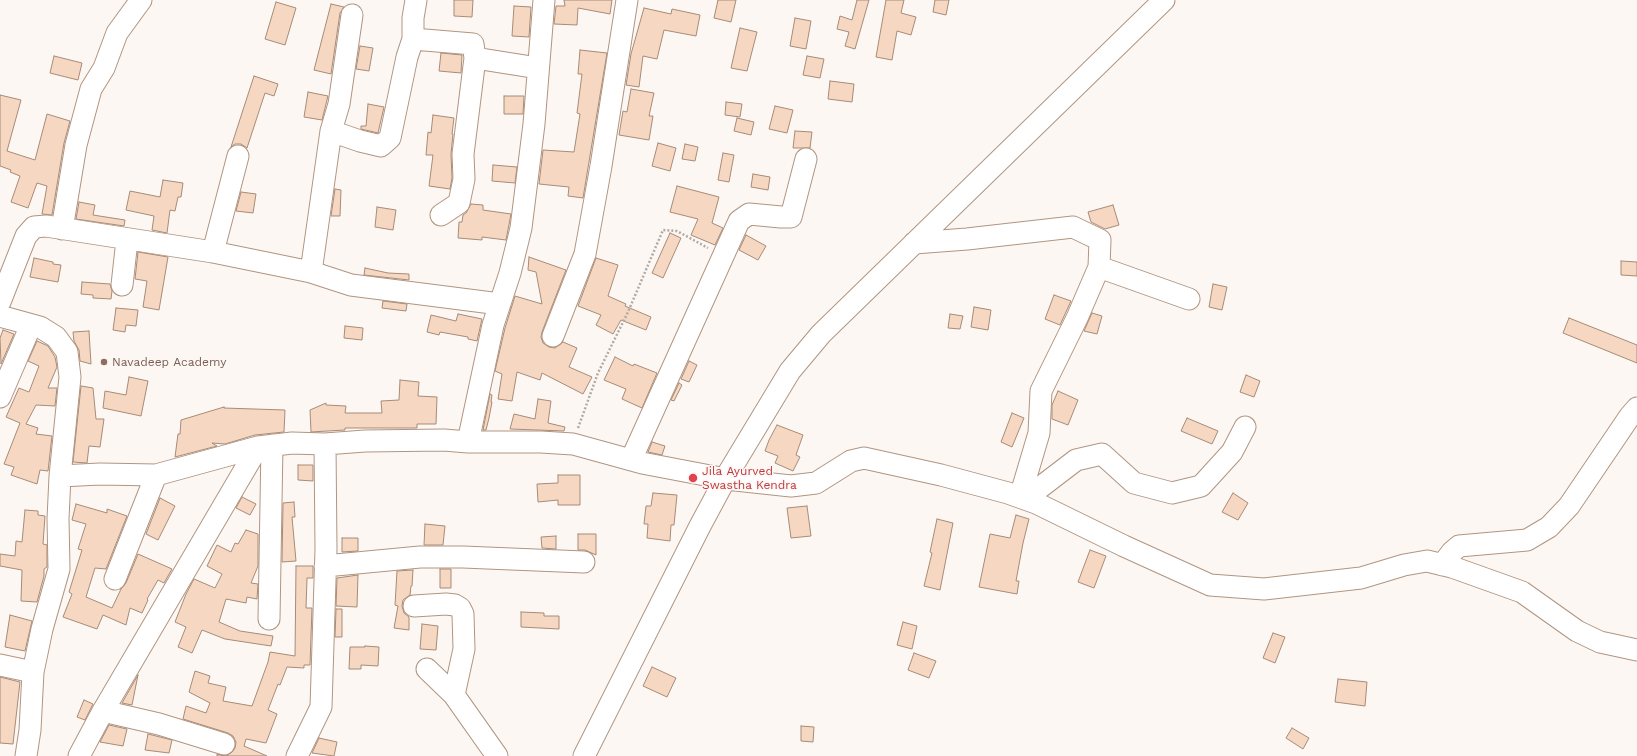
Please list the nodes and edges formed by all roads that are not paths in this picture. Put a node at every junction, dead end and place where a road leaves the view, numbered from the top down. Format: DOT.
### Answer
graph roads {
  1 [pos="141,0"];
  2 [pos="416,0"];
  3 [pos="544,0"];
  4 [pos="627,0"];
  5 [pos="1164,0"];
  6 [pos="352,15"];
  7 [pos="413,40"];
  8 [pos="474,58"];
  9 [pos="538,68"];
  10 [pos="331,131"];
  11 [pos="238,156"];
  12 [pos="806,159"];
  13 [pos="441,215"];
  14 [pos="62,229"];
  15 [pos="127,240"];
  16 [pos="914,242"];
  17 [pos="213,252"];
  18 [pos="1099,267"];
  19 [pos="311,272"];
  20 [pos="122,285"];
  21 [pos="1189,300"];
  22 [pos="0,302"];
  23 [pos="500,304"];
  24 [pos="0,316"];
  25 [pos="31,325"];
  26 [pos="553,336"];
  27 [pos="0,397"];
  28 [pos="1637,408"];
  29 [pos="1245,427"];
  30 [pos="468,442"];
  31 [pos="325,444"];
  32 [pos="265,446"];
  33 [pos="630,460"];
  34 [pos="156,475"];
  35 [pos="60,476"];
  36 [pos="726,479"];
  37 [pos="1023,498"];
  38 [pos="584,562"];
  39 [pos="1442,565"];
  40 [pos="325,566"];
  41 [pos="115,579"];
  42 [pos="414,606"];
  43 [pos="269,618"];
  44 [pos="1637,650"];
  45 [pos="0,665"];
  46 [pos="427,669"];
  47 [pos="33,672"];
  48 [pos="454,695"];
  49 [pos="103,711"];
  50 [pos="224,744"];
  51 [pos="26,756"];
  52 [pos="79,756"];
  53 [pos="297,756"];
  54 [pos="497,756"];
  55 [pos="584,756"];
  1 -- 14 [label="street"];
  2 -- 7 [label="street"];
  3 -- 9 [label="street"];
  4 -- 26 [label="street"];
  5 -- 16 [label="street"];
  6 -- 10 [label="street"];
  7 -- 8 [label="street"];
  7 -- 10 [label="street"];
  8 -- 9 [label="street"];
  8 -- 13 [label="street"];
  9 -- 23 [label="street"];
  10 -- 19 [label="street"];
  11 -- 17 [label="street"];
  12 -- 33 [label="street"];
  14 -- 15 [label="street"];
  14 -- 22 [label="street"];
  15 -- 17 [label="street"];
  15 -- 20 [label="street"];
  16 -- 18 [label="street"];
  16 -- 36 [label="street"];
  17 -- 19 [label="street"];
  18 -- 21 [label="street"];
  18 -- 37 [label="street"];
  19 -- 23 [label="street"];
  23 -- 30 [label="street"];
  24 -- 25 [label="street"];
  25 -- 27 [label="street"];
  25 -- 35 [label="street"];
  28 -- 39 [label="street"];
  29 -- 37 [label="street"];
  30 -- 31 [label="street"];
  30 -- 33 [label="street"];
  31 -- 32 [label="street"];
  31 -- 40 [label="street"];
  32 -- 34 [label="street"];
  32 -- 43 [label="street"];
  32 -- 49 [label="street"];
  33 -- 36 [label="street"];
  34 -- 35 [label="street"];
  34 -- 41 [label="street"];
  35 -- 47 [label="street"];
  36 -- 37 [label="street"];
  36 -- 55 [label="street"];
  37 -- 39 [label="street"];
  38 -- 40 [label="street"];
  39 -- 44 [label="street"];
  40 -- 53 [label="street"];
  42 -- 48 [label="street"];
  45 -- 47 [label="street"];
  46 -- 48 [label="street"];
  47 -- 51 [label="street"];
  48 -- 54 [label="street"];
  49 -- 50 [label="street"];
  49 -- 52 [label="street"];
}
